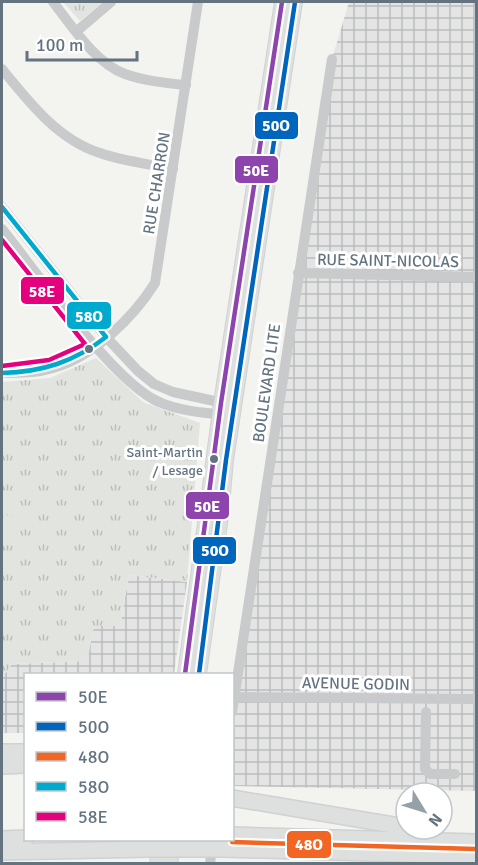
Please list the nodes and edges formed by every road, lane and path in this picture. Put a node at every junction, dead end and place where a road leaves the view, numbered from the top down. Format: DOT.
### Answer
graph roads {
  1 [pos="52,2"];
  2 [pos="111,2"];
  3 [pos="198,2"];
  4 [pos="282,2"];
  5 [pos="295,2"];
  6 [pos="76,31"];
  7 [pos="332,59"];
  8 [pos="2,69"];
  9 [pos="186,85"];
  10 [pos="173,169"];
  11 [pos="2,207"];
  12 [pos="2,229"];
  13 [pos="298,273"];
  14 [pos="477,277"];
  15 [pos="106,337"];
  16 [pos="96,346"];
  17 [pos="2,373"];
  18 [pos="227,410"];
  19 [pos="185,673"];
  20 [pos="199,673"];
  21 [pos="235,697"];
  22 [pos="477,699"];
  23 [pos="234,702"];
  24 [pos="426,712"];
  25 [pos="2,752"];
  26 [pos="24,752"];
  27 [pos="24,765"];
  28 [pos="2,766"];
  29 [pos="455,774"];
  30 [pos="234,798"];
  31 [pos="394,825"];
  32 [pos="234,835"];
  33 [pos="24,838"];
  34 [pos="2,839"];
  35 [pos="394,839"];
  36 [pos="174,841"];
  37 [pos="453,841"];
  38 [pos="477,842"];
  39 [pos="155,844"];
  40 [pos="219,844"];
  41 [pos="2,852"];
  42 [pos="448,854"];
  43 [pos="477,856"];
  44 [pos="157,864"];
  45 [pos="170,864"];
  46 [pos="210,864"];
  47 [pos="401,864"];
  1 -- 6 [label="street"];
  2 -- 6 [label="street"];
  3 -- 9 [label="street, RUE CHARRON"];
  4 -- 18 [label="main road"];
  5 -- 18 [label="main road"];
  6 -- 9 [label="street"];
  7 -- 13 [label="street, BOULEVARD LITE"];
  8 -- 10 [label="street"];
  9 -- 10 [label="street, RUE CHARRON"];
  10 -- 15 [label="street, RUE CHARRON"];
  11 -- 15 [label="street"];
  12 -- 16 [label="street"];
  13 -- 14 [label="street, RUE SAINT-NICOLAS"];
  13 -- 21 [label="street, BOULEVARD LITE"];
  15 -- 16 [label="street, RUE CHARRON"];
  15 -- 18 [label="street"];
  16 -- 17 [label="street, RUE CHARRON"];
  16 -- 18 [label="street"];
  18 -- 19 [label="main road"];
  18 -- 20 [label="main road"];
  21 -- 22 [label="street, AVENUE GODIN"];
  21 -- 23 [label="street, BOULEVARD LITE"];
  24 -- 29 [label="street"];
  25 -- 26 [label="highway"];
  27 -- 28 [label="highway"];
  30 -- 31 [label="highway"];
  32 -- 35 [label="highway"];
  33 -- 34 [label="highway"];
  36 -- 45 [label="main road"];
  37 -- 38 [label="highway"];
  39 -- 40 [label="highway, bridge"];
  39 -- 41 [label="highway"];
  39 -- 44 [label="main road"];
  40 -- 42 [label="highway"];
  40 -- 46 [label="street"];
  42 -- 43 [label="highway"];
  42 -- 47 [label="highway"];
}
